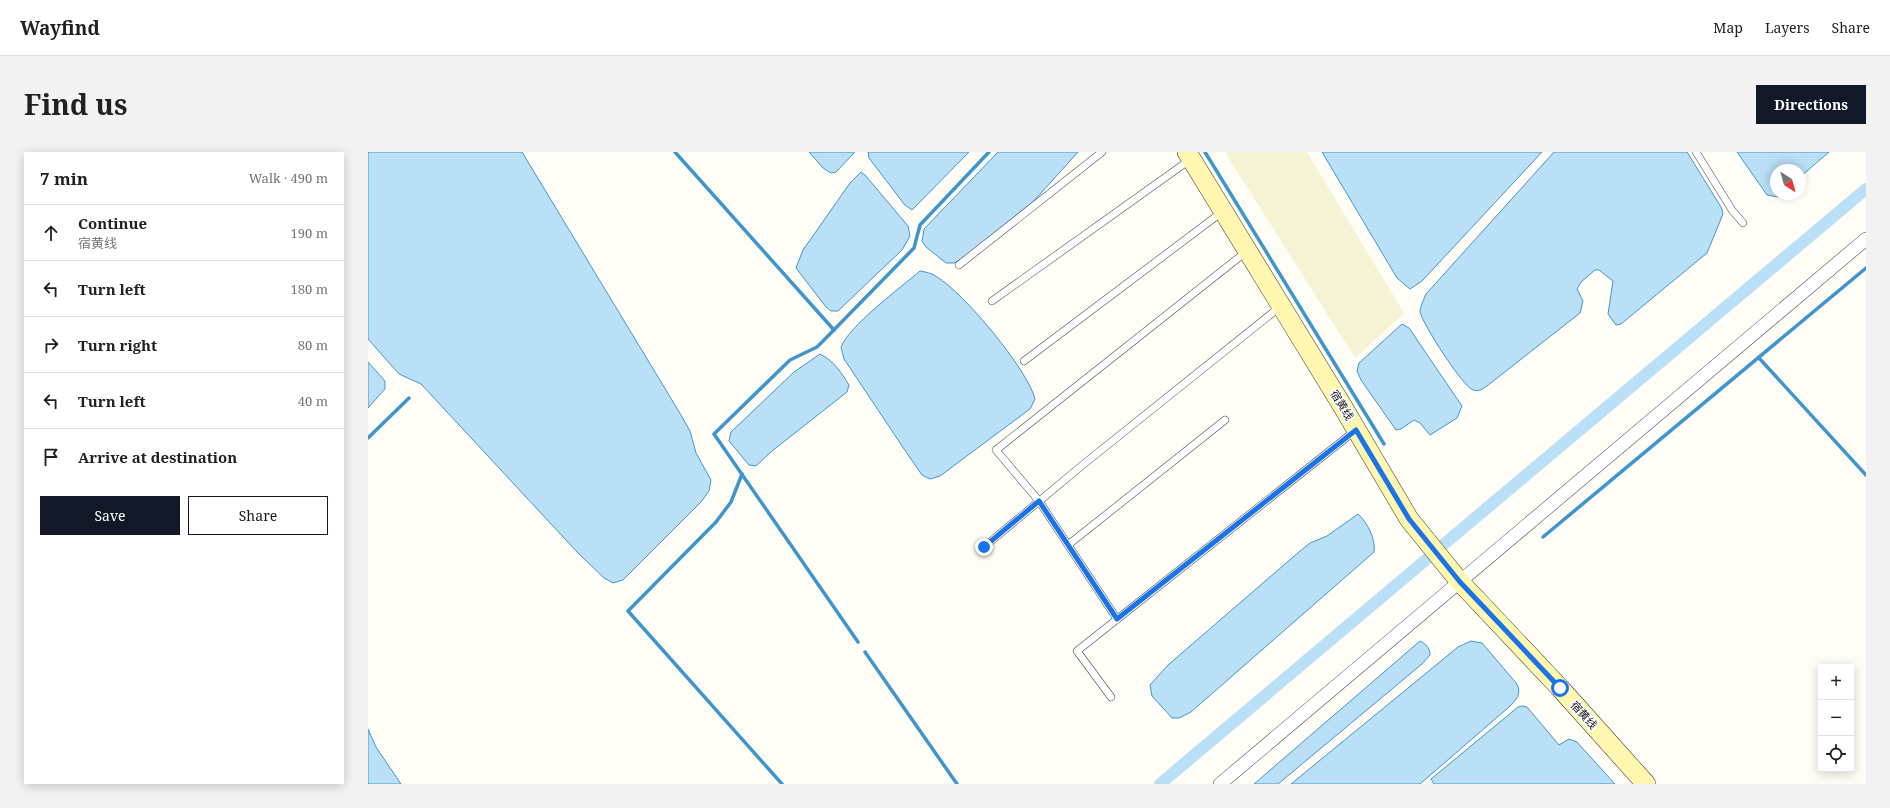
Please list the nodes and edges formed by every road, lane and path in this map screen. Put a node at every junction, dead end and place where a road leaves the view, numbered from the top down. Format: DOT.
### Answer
graph roads {
  1 [pos="1102,152"];
  2 [pos="1696,152"];
  3 [pos="1189,155"];
  4 [pos="1223,212"];
  5 [pos="1743,223"];
  6 [pos="1866,239"];
  7 [pos="1247,251"];
  8 [pos="959,265"];
  9 [pos="992,301"];
  10 [pos="1281,305"];
  11 [pos="1024,361"];
  12 [pos="1225,420"];
  13 [pos="1356,430"];
  14 [pos="1039,501"];
  15 [pos="1068,545"];
  16 [pos="984,547"];
  17 [pos="1460,582"];
  18 [pos="1117,619"];
  19 [pos="1111,697"];
  20 [pos="1220,784"];
  21 [pos="1646,784"];
  1 -- 8 [label="lane"];
  2 -- 5 [label="lane"];
  3 -- 4 [label="main road, 宿黄线"];
  3 -- 9 [label="lane"];
  4 -- 7 [label="main road, 宿黄线"];
  4 -- 11 [label="lane"];
  6 -- 17 [label="street"];
  7 -- 10 [label="main road, 宿黄线"];
  7 -- 14 [label="lane"];
  10 -- 13 [label="main road, 宿黄线"];
  10 -- 14 [label="lane"];
  12 -- 15 [label="lane"];
  13 -- 17 [label="main road, 宿黄线"];
  13 -- 18 [label="lane"];
  14 -- 15 [label="lane"];
  14 -- 16 [label="lane"];
  15 -- 18 [label="lane"];
  17 -- 20 [label="street"];
  17 -- 21 [label="main road, 宿黄线"];
  18 -- 19 [label="lane"];
}
